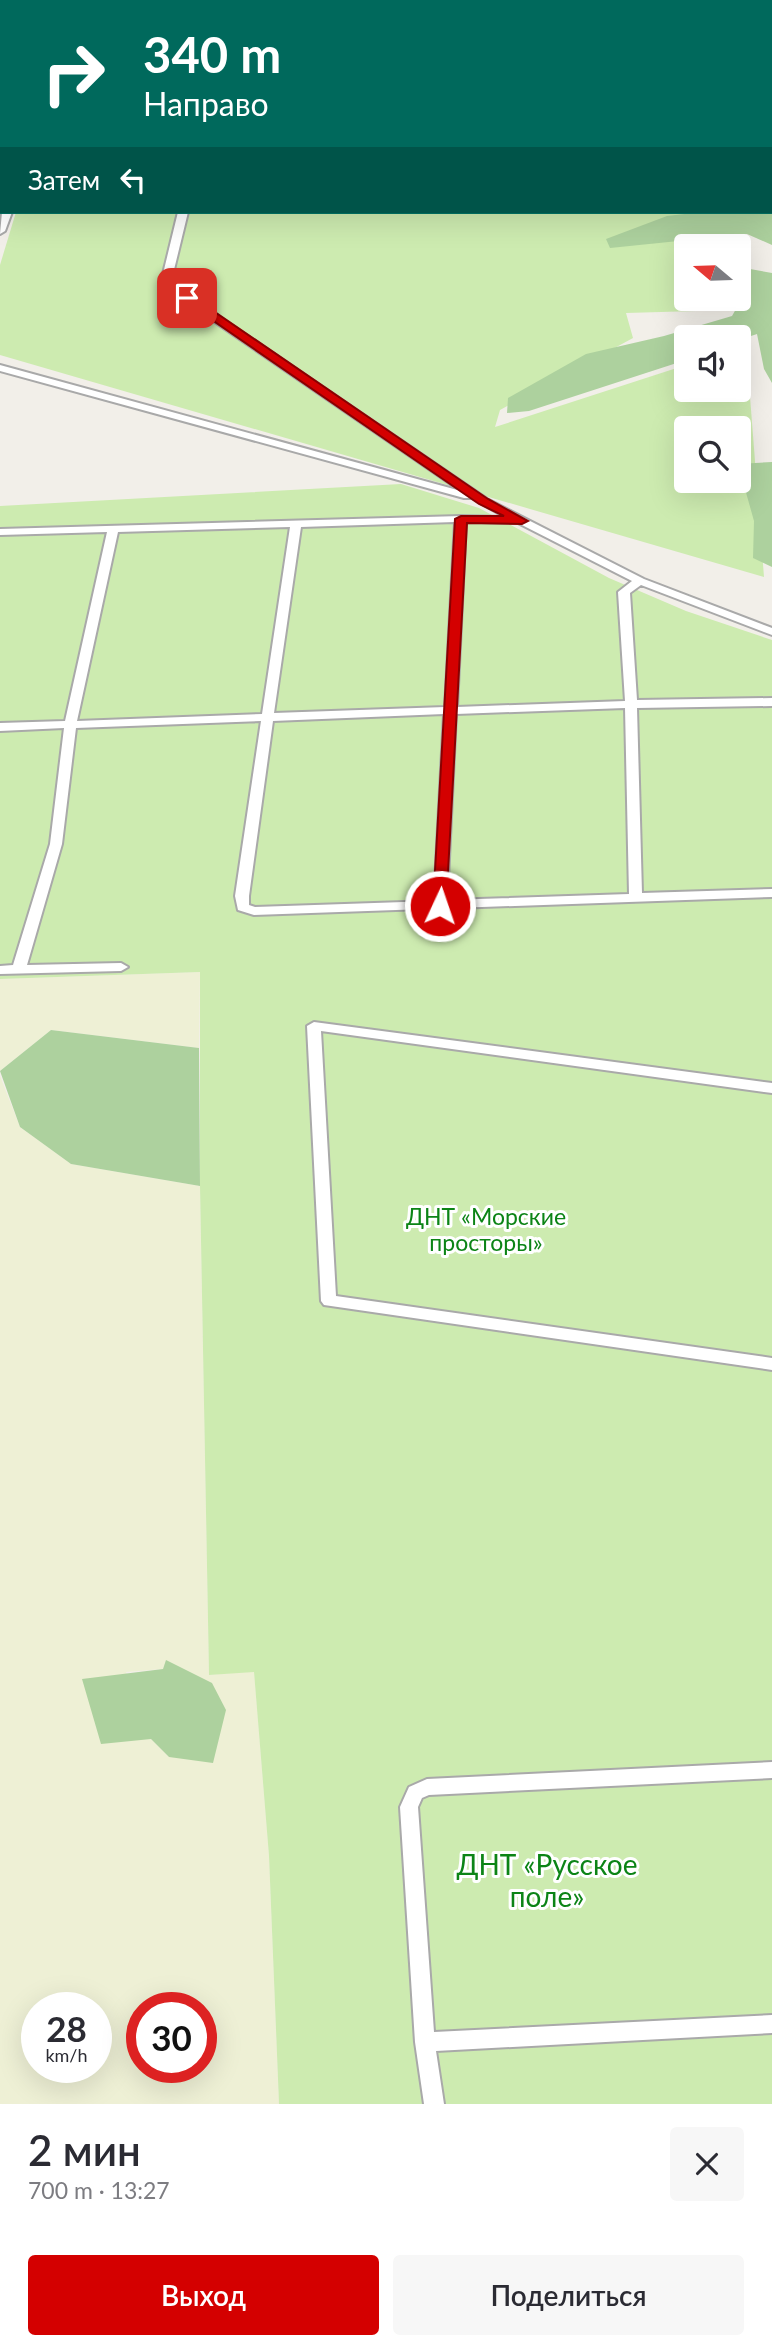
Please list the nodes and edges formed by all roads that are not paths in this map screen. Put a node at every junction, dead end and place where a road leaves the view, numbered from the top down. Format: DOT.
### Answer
graph roads {
  1 [pos="7,214"];
  2 [pos="183,214"];
  3 [pos="0,231"];
  4 [pos="0,368"];
  5 [pos="483,501"];
  6 [pos="461,519"];
  7 [pos="522,521"];
  8 [pos="296,523"];
  9 [pos="113,528"];
  10 [pos="0,532"];
  11 [pos="640,581"];
  12 [pos="772,632"];
  13 [pos="772,702"];
  14 [pos="631,704"];
  15 [pos="451,712"];
  16 [pos="268,717"];
  17 [pos="70,726"];
  18 [pos="0,727"];
  19 [pos="772,893"];
  20 [pos="636,898"];
  21 [pos="440,906"];
  22 [pos="121,967"];
  23 [pos="0,970"];
  24 [pos="19,970"];
  25 [pos="772,1088"];
  26 [pos="772,1364"];
  27 [pos="772,1770"];
  28 [pos="772,2024"];
  29 [pos="425,2042"];
  30 [pos="434,2104"];
  1 -- 3 [label="street"];
  2 -- 5 [label="street"];
  4 -- 5 [label="street"];
  5 -- 7 [label="street"];
  6 -- 7 [label="street"];
  6 -- 8 [label="street"];
  6 -- 15 [label="street"];
  7 -- 11 [label="street"];
  8 -- 9 [label="street"];
  8 -- 16 [label="street"];
  9 -- 10 [label="street"];
  9 -- 17 [label="street"];
  11 -- 12 [label="street"];
  11 -- 14 [label="street"];
  13 -- 14 [label="street"];
  14 -- 15 [label="street"];
  14 -- 20 [label="street"];
  15 -- 16 [label="street"];
  15 -- 21 [label="street"];
  16 -- 17 [label="street"];
  16 -- 21 [label="street"];
  17 -- 18 [label="street"];
  17 -- 24 [label="street"];
  19 -- 20 [label="street"];
  20 -- 21 [label="street"];
  22 -- 24 [label="street"];
  23 -- 24 [label="street"];
  25 -- 26 [label="street"];
  27 -- 29 [label="street"];
  28 -- 29 [label="street"];
  29 -- 30 [label="street"];
}
